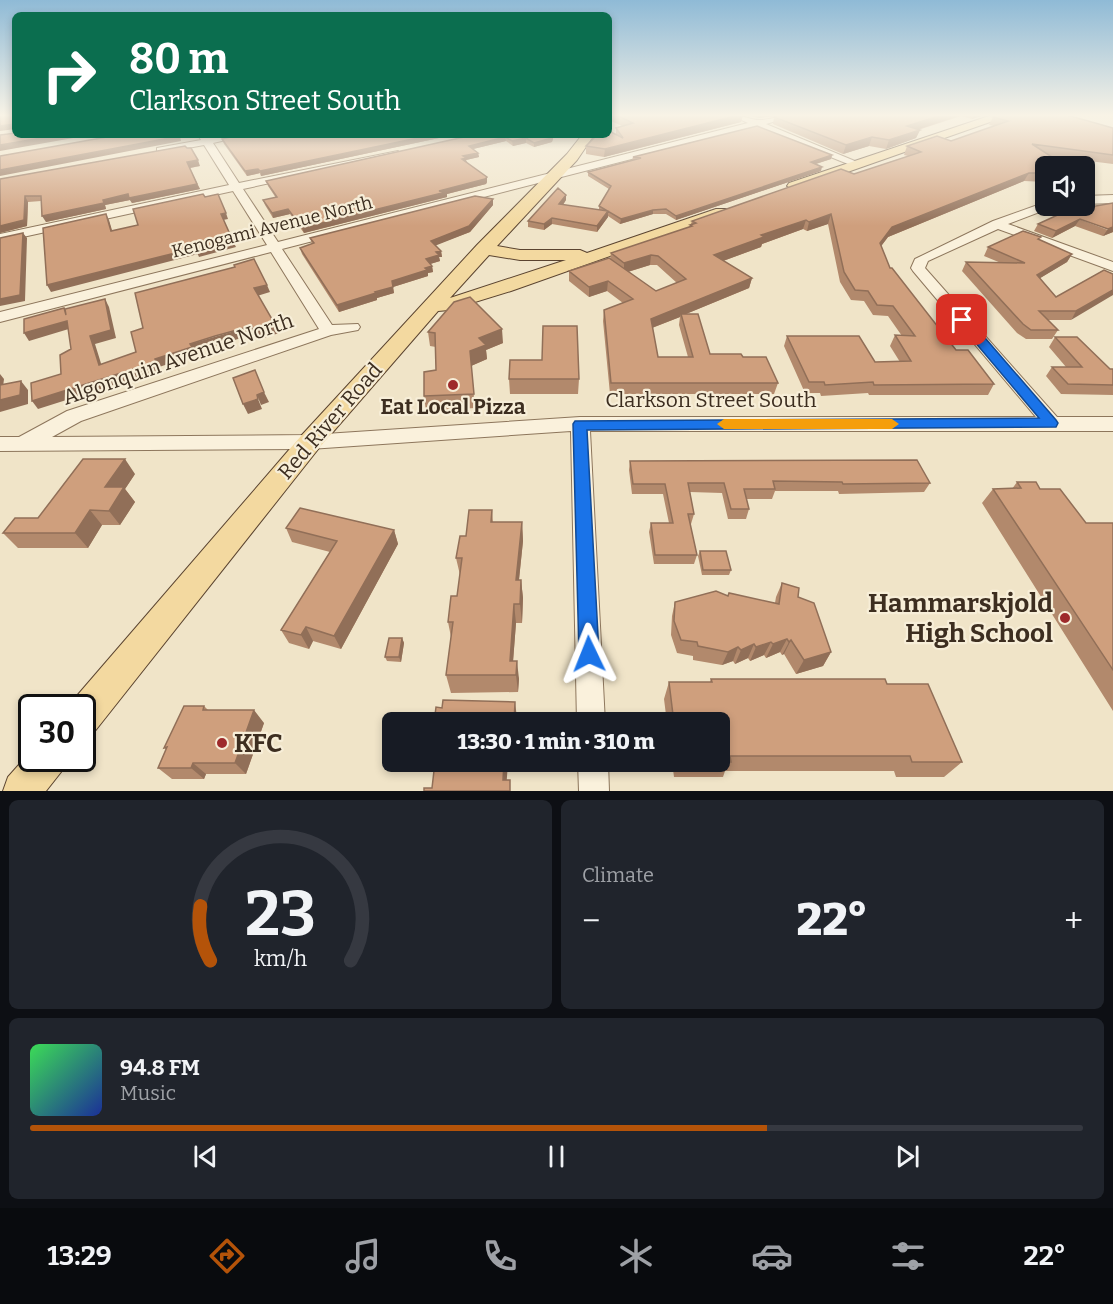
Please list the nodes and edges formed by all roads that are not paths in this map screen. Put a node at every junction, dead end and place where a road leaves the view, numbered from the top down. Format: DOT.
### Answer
graph roads {
  1 [pos="214,152"];
  2 [pos="400,152"];
  3 [pos="575,152"];
  4 [pos="646,152"];
  5 [pos="827,152"];
  6 [pos="894,152"];
  7 [pos="857,164"];
  8 [pos="554,175"];
  9 [pos="237,186"];
  10 [pos="778,191"];
  11 [pos="1113,199"];
  12 [pos="1095,200"];
  13 [pos="734,207"];
  14 [pos="1035,209"];
  15 [pos="996,224"];
  16 [pos="0,237"];
  17 [pos="272,246"];
  18 [pos="483,249"];
  19 [pos="599,254"];
  20 [pos="1113,267"];
  21 [pos="426,311"];
  22 [pos="0,317"];
  23 [pos="352,327"];
  24 [pos="328,331"];
  25 [pos="1051,423"];
  26 [pos="580,424"];
  27 [pos="1113,424"];
  28 [pos="310,442"];
  29 [pos="0,444"];
  30 [pos="22,444"];
  31 [pos="96,701"];
  32 [pos="591,712"];
  33 [pos="37,772"];
  34 [pos="593,772"];
  35 [pos="22,791"];
  36 [pos="594,791"];
  1 -- 9 [label="street"];
  2 -- 9 [label="street"];
  3 -- 8 [label="main road, Red River Road"];
  4 -- 8 [label="street, Kenogami Avenue North"];
  5 -- 7 [label="street"];
  6 -- 7 [label="main road"];
  7 -- 10 [label="main road"];
  8 -- 17 [label="street, Kenogami Avenue North"];
  8 -- 18 [label="main road, Red River Road"];
  9 -- 16 [label="street"];
  9 -- 17 [label="street"];
  11 -- 12 [label="street"];
  13 -- 19 [label="main road"];
  14 -- 15 [label="street"];
  15 -- 20 [label="street"];
  15 -- 25 [label="street"];
  17 -- 22 [label="street, Kenogami Avenue North"];
  17 -- 24 [label="street"];
  18 -- 19 [label="main road"];
  18 -- 21 [label="main road, Red River Road"];
  19 -- 21 [label="main road"];
  21 -- 28 [label="main road, Red River Road"];
  23 -- 24 [label="street, Algonquin Avenue North"];
  24 -- 30 [label="street, Algonquin Avenue North"];
  25 -- 26 [label="street, Clarkson Street South"];
  25 -- 27 [label="street, Clarkson Street South"];
  26 -- 28 [label="street, Clarkson Street South"];
  26 -- 32 [label="street"];
  28 -- 30 [label="street, Clarkson Street South"];
  28 -- 31 [label="main road, Red River Road"];
  29 -- 30 [label="street, Clarkson Street South"];
  33 -- 35 [label="main road"];
  34 -- 36 [label="street"];
}
